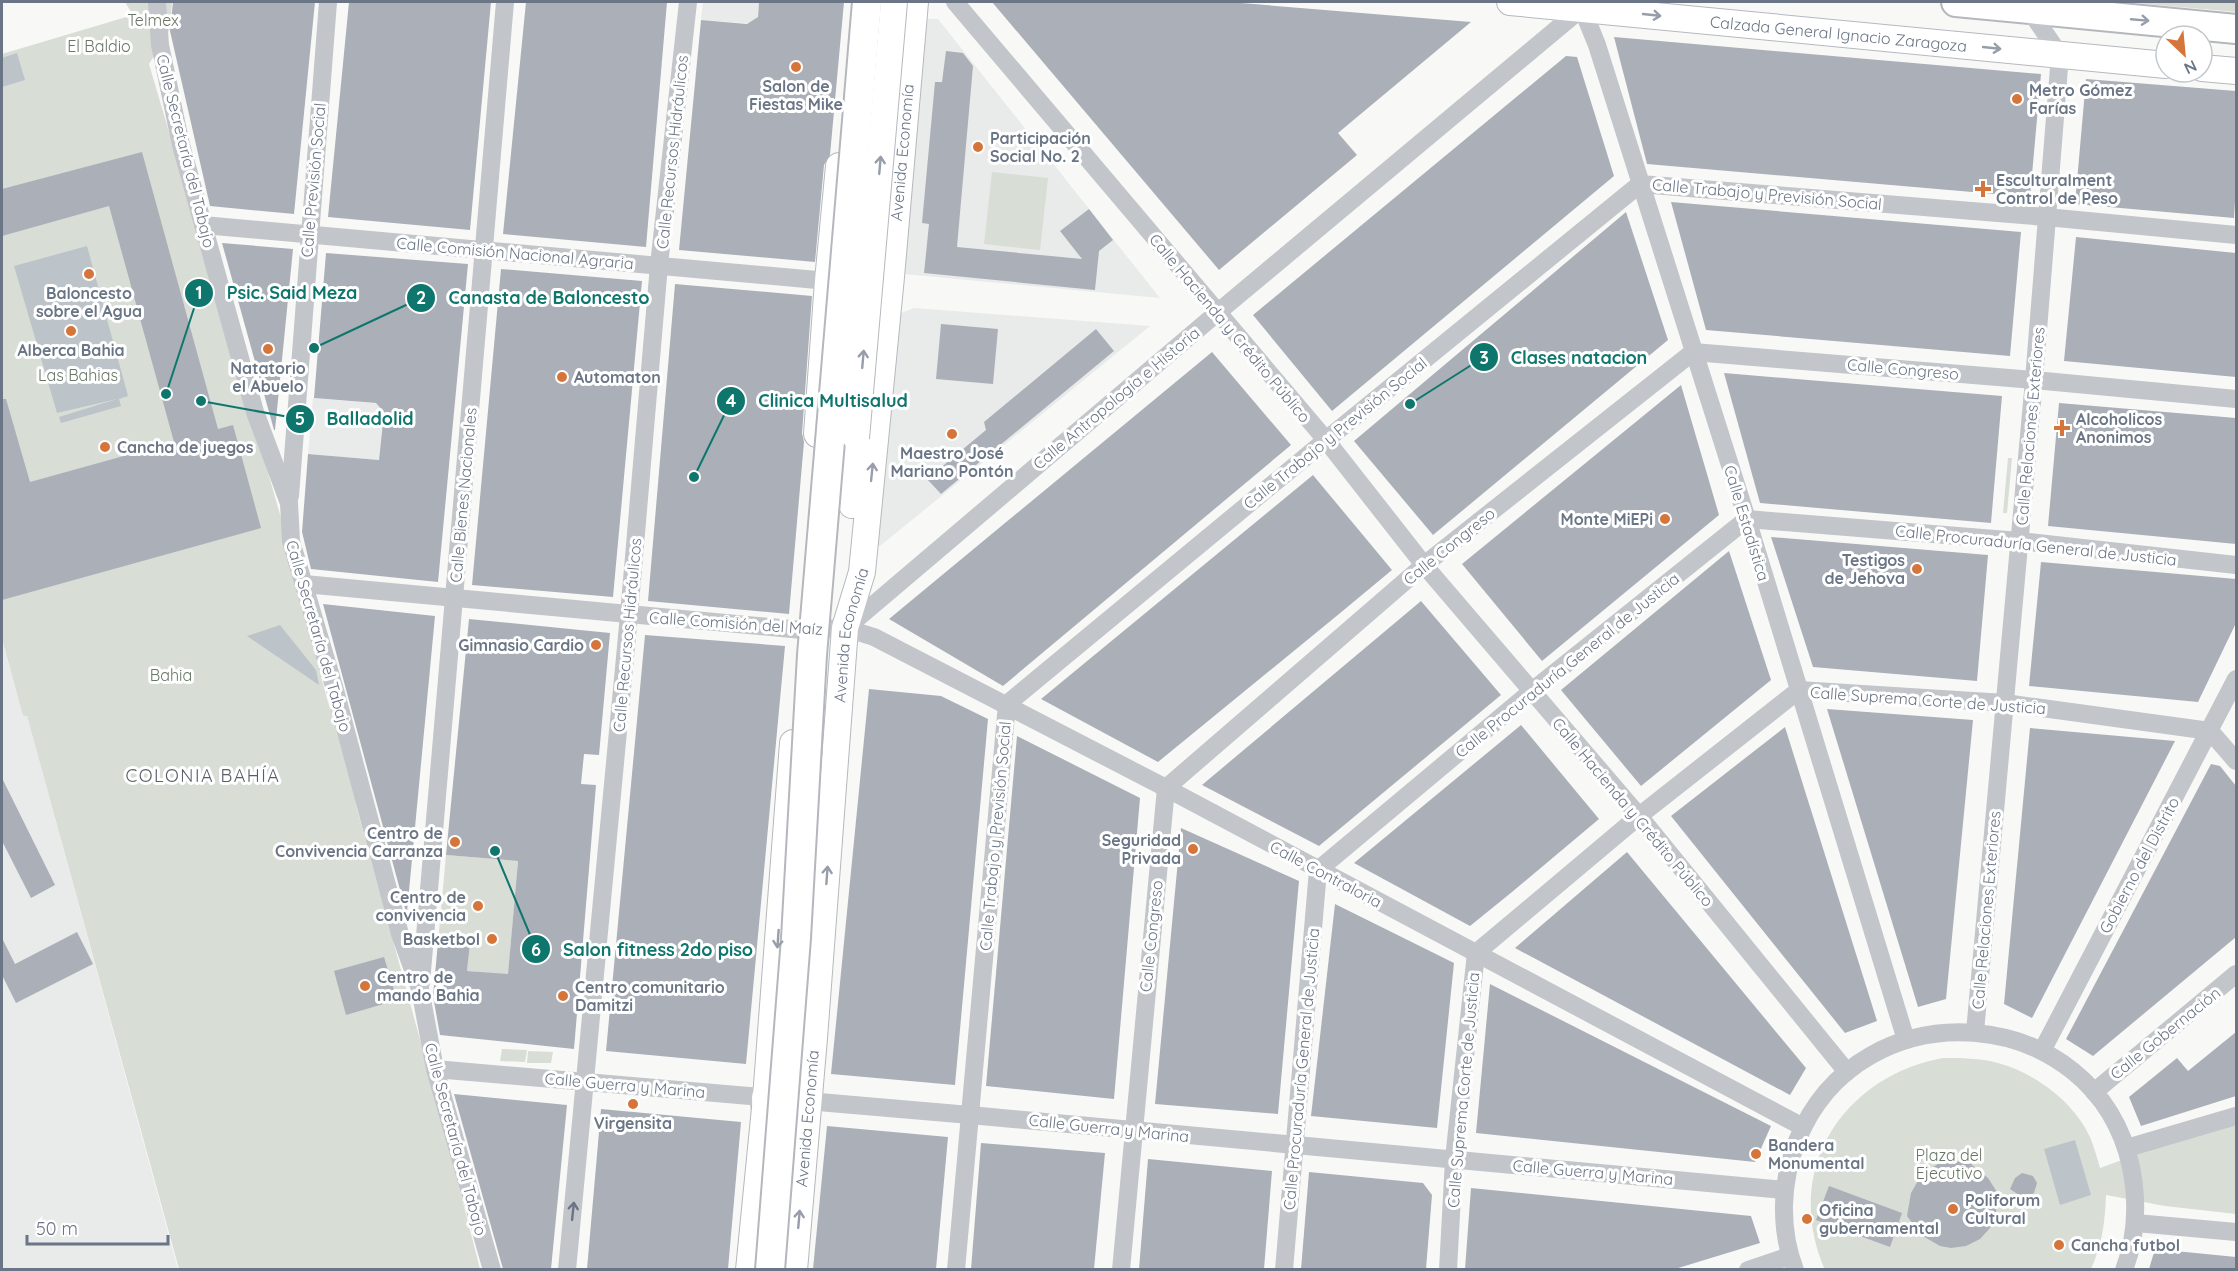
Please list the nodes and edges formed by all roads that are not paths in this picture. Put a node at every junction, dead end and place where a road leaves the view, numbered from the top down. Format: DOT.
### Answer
graph roads {
  1 [pos="157,2"];
  2 [pos="328,2"];
  3 [pos="506,2"];
  4 [pos="688,2"];
  5 [pos="894,2"];
  6 [pos="915,2"];
  7 [pos="955,2"];
  8 [pos="1510,2"];
  9 [pos="1956,2"];
  10 [pos="2025,5"];
  11 [pos="1582,8"];
  12 [pos="2087,8"];
  13 [pos="859,9"];
  14 [pos="912,27"];
  15 [pos="2236,28"];
  16 [pos="2060,55"];
  17 [pos="2154,64"];
  18 [pos="2214,69"];
  19 [pos="2236,71"];
  20 [pos="1640,184"];
  21 [pos="2046,217"];
  22 [pos="203,225"];
  23 [pos="309,235"];
  24 [pos="2236,235"];
  25 [pos="485,251"];
  26 [pos="659,265"];
  27 [pos="828,281"];
  28 [pos="1217,313"];
  29 [pos="1693,352"];
  30 [pos="2034,380"];
  31 [pos="2236,399"];
  32 [pos="1326,440"];
  33 [pos="290,503"];
  34 [pos="1747,519"];
  35 [pos="2020,541"];
  36 [pos="1424,565"];
  37 [pos="2236,565"];
  38 [pos="304,584"];
  39 [pos="454,598"];
  40 [pos="629,615"];
  41 [pos="845,628"];
  42 [pos="802,630"];
  43 [pos="2236,679"];
  44 [pos="1799,690"];
  45 [pos="1532,691"];
  46 [pos="2005,703"];
  47 [pos="1007,704"];
  48 [pos="2210,731"];
  49 [pos="2236,761"];
  50 [pos="1166,788"];
  51 [pos="1638,816"];
  52 [pos="1318,870"];
  53 [pos="1476,953"];
  54 [pos="2236,974"];
  55 [pos="420,989"];
  56 [pos="1975,1032"];
  57 [pos="1906,1040"];
  58 [pos="2042,1051"];
  59 [pos="435,1069"];
  60 [pos="1847,1072"];
  61 [pos="586,1080"];
  62 [pos="2094,1092"];
  63 [pos="766,1098"];
  64 [pos="809,1102"];
  65 [pos="970,1114"];
  66 [pos="2236,1116"];
  67 [pos="1803,1127"];
  68 [pos="1132,1131"];
  69 [pos="1294,1146"];
  70 [pos="2127,1148"];
  71 [pos="1454,1159"];
  72 [pos="1784,1190"];
  73 [pos="2136,1222"];
  74 [pos="2236,1232"];
  75 [pos="1792,1263"];
  76 [pos="492,1269"];
  77 [pos="567,1269"];
  78 [pos="749,1269"];
  79 [pos="758,1269"];
  80 [pos="770,1269"];
  81 [pos="794,1269"];
  82 [pos="956,1269"];
  83 [pos="1121,1269"];
  84 [pos="1284,1269"];
  85 [pos="1448,1269"];
  86 [pos="1748,1269"];
  87 [pos="2124,1269"];
  1 -- 22 [label="street, Calle Secretaría del Tabajo"];
  2 -- 23 [label="street, Calle Previsión Social"];
  3 -- 25 [label="street, Calle Bienes Nacionales"];
  4 -- 26 [label="street, Calle Recursos Hidráulicos"];
  41 -- 5 [label="main road, one-way, bridge"];
  6 -- 14 [label="main road, Avenida Economía"];
  7 -- 28 [label="street, Calle Hacienda y Crédito Público"];
  8 -- 11 [label="main road, Calzada General Ignacio Zaragoza"];
  9 -- 10 [label="main road"];
  10 -- 12 [label="main road"];
  10 -- 16 [label="street"];
  11 -- 16 [label="main road, Calzada General Ignacio Zaragoza, one-way"];
  11 -- 20 [label="street, Calle Estadística"];
  11 -- 28 [label="street, Calle Antropología e Historia"];
  12 -- 15 [label="main road, one-way"];
  13 -- 14 [label="main road"];
  13 -- 27 [label="main road"];
  13 -- 80 [label="main road, bridge"];
  41 -- 14 [label="main road, Avenida Economía, one-way"];
  16 -- 17 [label="main road, Calzada General Ignacio Zaragoza"];
  16 -- 21 [label="street, Calle Relaciones Exteriores"];
  18 -- 19 [label="main road"];
  20 -- 21 [label="street, Calle Trabajo y Previsión Social"];
  20 -- 29 [label="street, Calle Estadística"];
  20 -- 32 [label="street, Calle Trabajo y Previsión Social"];
  21 -- 24 [label="street, Calle Trabajo y Previsión Social"];
  21 -- 30 [label="street, Calle Relaciones Exteriores"];
  22 -- 23 [label="street, Calle Comisión Nacional Agraria"];
  22 -- 33 [label="street, Calle Secretaría del Tabajo"];
  23 -- 25 [label="street, Calle Comisión Nacional Agraria"];
  23 -- 33 [label="street, Calle Previsión Social"];
  25 -- 26 [label="street, Calle Comisión Nacional Agraria"];
  25 -- 39 [label="street, Calle Bienes Nacionales"];
  26 -- 27 [label="street, Calle Comisión Nacional Agraria"];
  26 -- 40 [label="street, Calle Recursos Hidráulicos"];
  27 -- 42 [label="main road"];
  28 -- 32 [label="street, Calle Hacienda y Crédito Público"];
  28 -- 41 [label="street, Calle Antropología e Historia"];
  29 -- 30 [label="street, Calle Congreso"];
  29 -- 34 [label="street, Calle Estadística"];
  29 -- 36 [label="street, Calle Congreso"];
  30 -- 31 [label="street, Calle Congreso"];
  30 -- 35 [label="street, Calle Relaciones Exteriores"];
  32 -- 36 [label="street, Calle Hacienda y Crédito Público"];
  32 -- 47 [label="street, Calle Trabajo y Previsión Social"];
  33 -- 38 [label="street, Calle Secretaría del Tabajo"];
  34 -- 35 [label="street, Calle Procuraduría General de Justicia"];
  34 -- 44 [label="street, Calle Estadística"];
  34 -- 45 [label="street, Calle Procuraduría General de Justicia"];
  35 -- 37 [label="street, Calle Procuraduría General de Justicia"];
  35 -- 46 [label="street, Calle Relaciones Exteriores"];
  36 -- 45 [label="street, Calle Hacienda y Crédito Público"];
  36 -- 50 [label="street, Calle Congreso"];
  38 -- 39 [label="street, Calle Comisión del Maíz"];
  38 -- 55 [label="street, Calle Secretaría del Tabajo"];
  39 -- 40 [label="street, Calle Comisión del Maíz"];
  39 -- 55 [label="street, Calle Bienes Nacionales"];
  40 -- 42 [label="street, Calle Comisión del Maíz"];
  40 -- 61 [label="street, Calle Recursos Hidráulicos"];
  41 -- 42 [label="street, Calle Comisión del Maíz"];
  41 -- 47 [label="street, Calle Contraloria"];
  64 -- 41 [label="main road, Avenida Economía, one-way"];
  42 -- 63 [label="main road, one-way"];
  43 -- 48 [label="street, Gobierno del Distrito"];
  44 -- 46 [label="street, Calle Suprema Corte de Justicia"];
  44 -- 51 [label="street, Calle Suprema Corte de Justicia"];
  44 -- 57 [label="street, Calle Estadística"];
  45 -- 51 [label="street, Calle Hacienda y Crédito Público"];
  45 -- 52 [label="street, Calle Procuraduría General de Justicia"];
  46 -- 48 [label="street, Calle Suprema Corte de Justicia"];
  46 -- 56 [label="street, Calle Relaciones Exteriores"];
  47 -- 50 [label="street, Calle Contraloria"];
  47 -- 65 [label="street, Calle Trabajo y Previsión Social"];
  48 -- 49 [label="street"];
  48 -- 58 [label="street, Gobierno del Distrito"];
  50 -- 52 [label="street, Calle Contraloria"];
  50 -- 68 [label="street, Calle Congreso"];
  51 -- 53 [label="street, Calle Suprema Corte de Justicia"];
  51 -- 60 [label="street, Calle Hacienda y Crédito Público"];
  52 -- 53 [label="street, Calle Contraloria"];
  52 -- 69 [label="street, Calle Procuraduría General de Justicia"];
  53 -- 67 [label="street, Calle Contraloria"];
  53 -- 71 [label="street, Calle Suprema Corte de Justicia"];
  54 -- 62 [label="street, Calle Gobernación"];
  55 -- 59 [label="street, Calle Secretaría del Tabajo"];
  56 -- 57 [label="street"];
  56 -- 58 [label="street"];
  57 -- 60 [label="street"];
  58 -- 62 [label="street"];
  59 -- 61 [label="street, Calle Guerra y Marina"];
  59 -- 76 [label="street, Calle Secretaría del Tabajo"];
  60 -- 67 [label="street"];
  61 -- 63 [label="street, Calle Guerra y Marina"];
  77 -- 61 [label="street, Calle Recursos Hidráulicos, one-way"];
  62 -- 70 [label="street"];
  63 -- 64 [label="street, Calle Guerra y Marina"];
  63 -- 78 [label="main road"];
  63 -- 79 [label="main road"];
  64 -- 65 [label="street, Calle Guerra y Marina"];
  81 -- 64 [label="main road, Avenida Economía, one-way"];
  65 -- 68 [label="street, Calle Guerra y Marina"];
  65 -- 82 [label="street, Calle Trabajo y Previsión Social"];
  66 -- 70 [label="street"];
  67 -- 72 [label="street"];
  68 -- 69 [label="street, Calle Guerra y Marina"];
  68 -- 83 [label="street, Calle Congreso"];
  69 -- 71 [label="street, Calle Guerra y Marina"];
  69 -- 84 [label="street, Calle Procuraduría General de Justicia"];
  70 -- 73 [label="street"];
  71 -- 72 [label="street, Calle Guerra y Marina"];
  71 -- 85 [label="street, Calle Suprema Corte de Justicia"];
  72 -- 75 [label="street"];
  73 -- 74 [label="street"];
  73 -- 87 [label="street"];
  75 -- 86 [label="street"];
}
